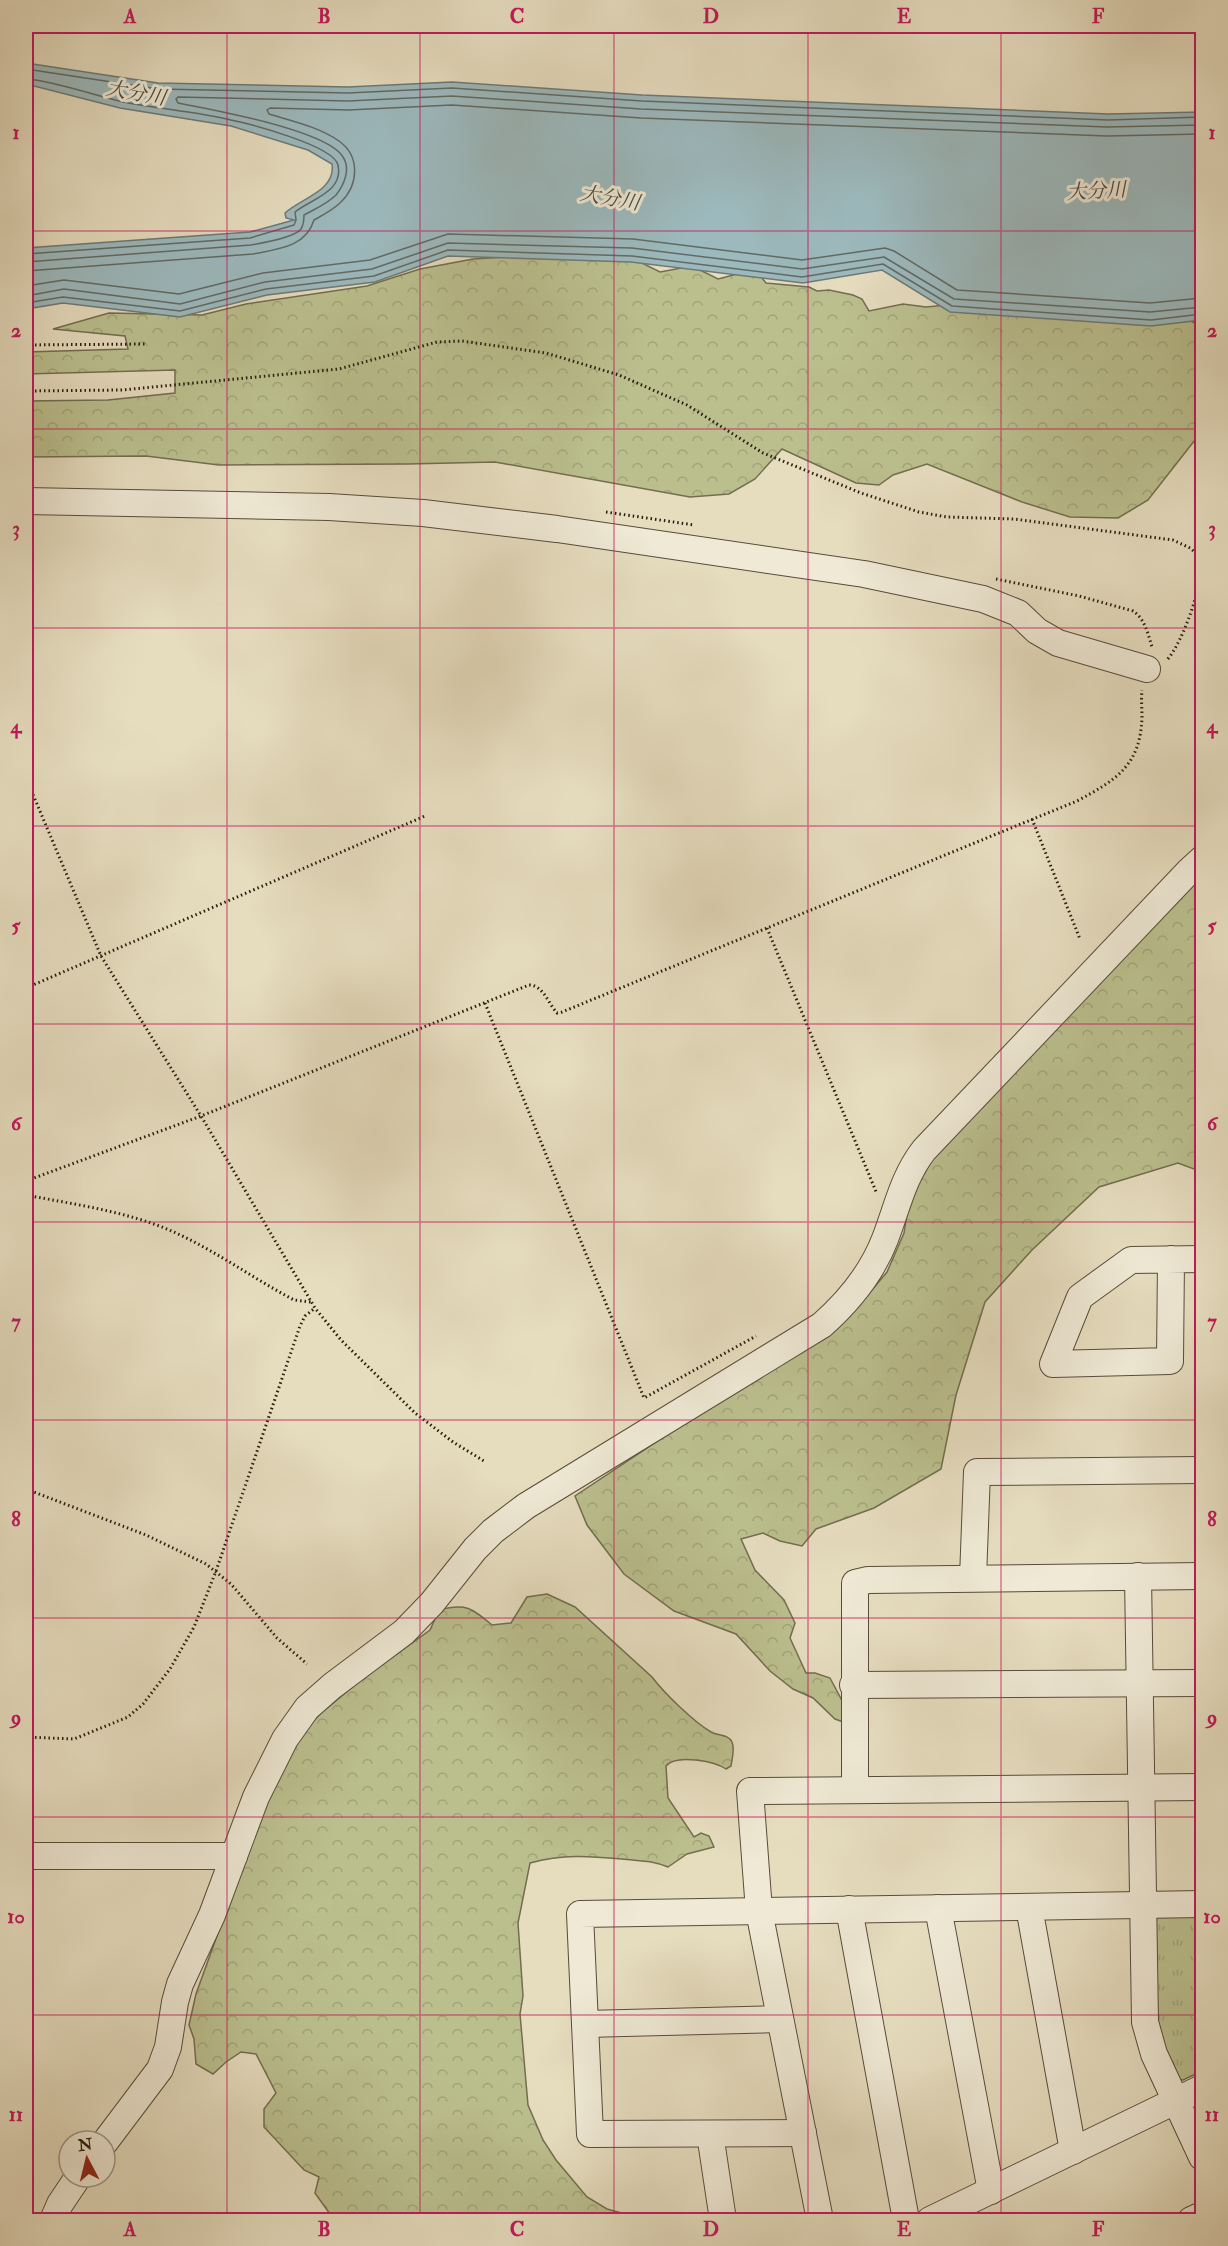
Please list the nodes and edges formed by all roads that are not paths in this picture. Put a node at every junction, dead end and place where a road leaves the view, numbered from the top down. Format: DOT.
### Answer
graph roads {
  1 [pos="26,501"];
  2 [pos="1147,669"];
  3 [pos="1203,859"];
  4 [pos="1203,1258"];
  5 [pos="1171,1259"];
  6 [pos="1203,1470"];
  7 [pos="1138,1576"];
  8 [pos="1203,1576"];
  9 [pos="973,1578"];
  10 [pos="1139,1683"];
  11 [pos="1203,1683"];
  12 [pos="853,1686"];
  13 [pos="1203,1787"];
  14 [pos="1141,1788"];
  15 [pos="855,1790"];
  16 [pos="26,1856"];
  17 [pos="234,1856"];
  18 [pos="1203,1904"];
  19 [pos="1143,1905"];
  20 [pos="1029,1907"];
  21 [pos="938,1908"];
  22 [pos="849,1910"];
  23 [pos="759,1911"];
  24 [pos="780,2019"];
  25 [pos="585,2024"];
  26 [pos="1203,2088"];
  27 [pos="1176,2101"];
  28 [pos="115,2129"];
  29 [pos="803,2133"];
  30 [pos="710,2134"];
  31 [pos="1073,2151"];
  32 [pos="1203,2157"];
  33 [pos="70,2189"];
  34 [pos="991,2191"];
  35 [pos="1203,2215"];
  36 [pos="53,2220"];
  37 [pos="723,2220"];
  38 [pos="820,2220"];
  39 [pos="906,2220"];
  40 [pos="930,2220"];
  41 [pos="1191,2220"];
  1 -- 2 [label="street"];
  3 -- 17 [label="street"];
  4 -- 5 [label="street"];
  5 -- 5 [label="street"];
  6 -- 9 [label="street"];
  7 -- 8 [label="street"];
  7 -- 9 [label="street"];
  7 -- 10 [label="street"];
  9 -- 12 [label="street"];
  10 -- 11 [label="street"];
  10 -- 12 [label="street"];
  10 -- 14 [label="street"];
  12 -- 15 [label="street"];
  13 -- 14 [label="street"];
  14 -- 15 [label="street"];
  14 -- 19 [label="street"];
  15 -- 23 [label="street"];
  16 -- 17 [label="street"];
  17 -- 28 [label="street"];
  18 -- 19 [label="street"];
  19 -- 20 [label="street"];
  19 -- 27 [label="street"];
  20 -- 21 [label="street"];
  20 -- 31 [label="street"];
  21 -- 22 [label="street"];
  21 -- 34 [label="street"];
  22 -- 23 [label="street"];
  22 -- 39 [label="street"];
  23 -- 24 [label="street"];
  23 -- 25 [label="street"];
  24 -- 25 [label="street"];
  24 -- 29 [label="street"];
  25 -- 30 [label="street"];
  26 -- 27 [label="street"];
  27 -- 31 [label="street"];
  27 -- 32 [label="street"];
  29 -- 30 [label="street"];
  29 -- 38 [label="street"];
  30 -- 37 [label="street"];
  31 -- 34 [label="street"];
  33 -- 36 [label="street"];
  34 -- 40 [label="street"];
  35 -- 41 [label="street"];
}
